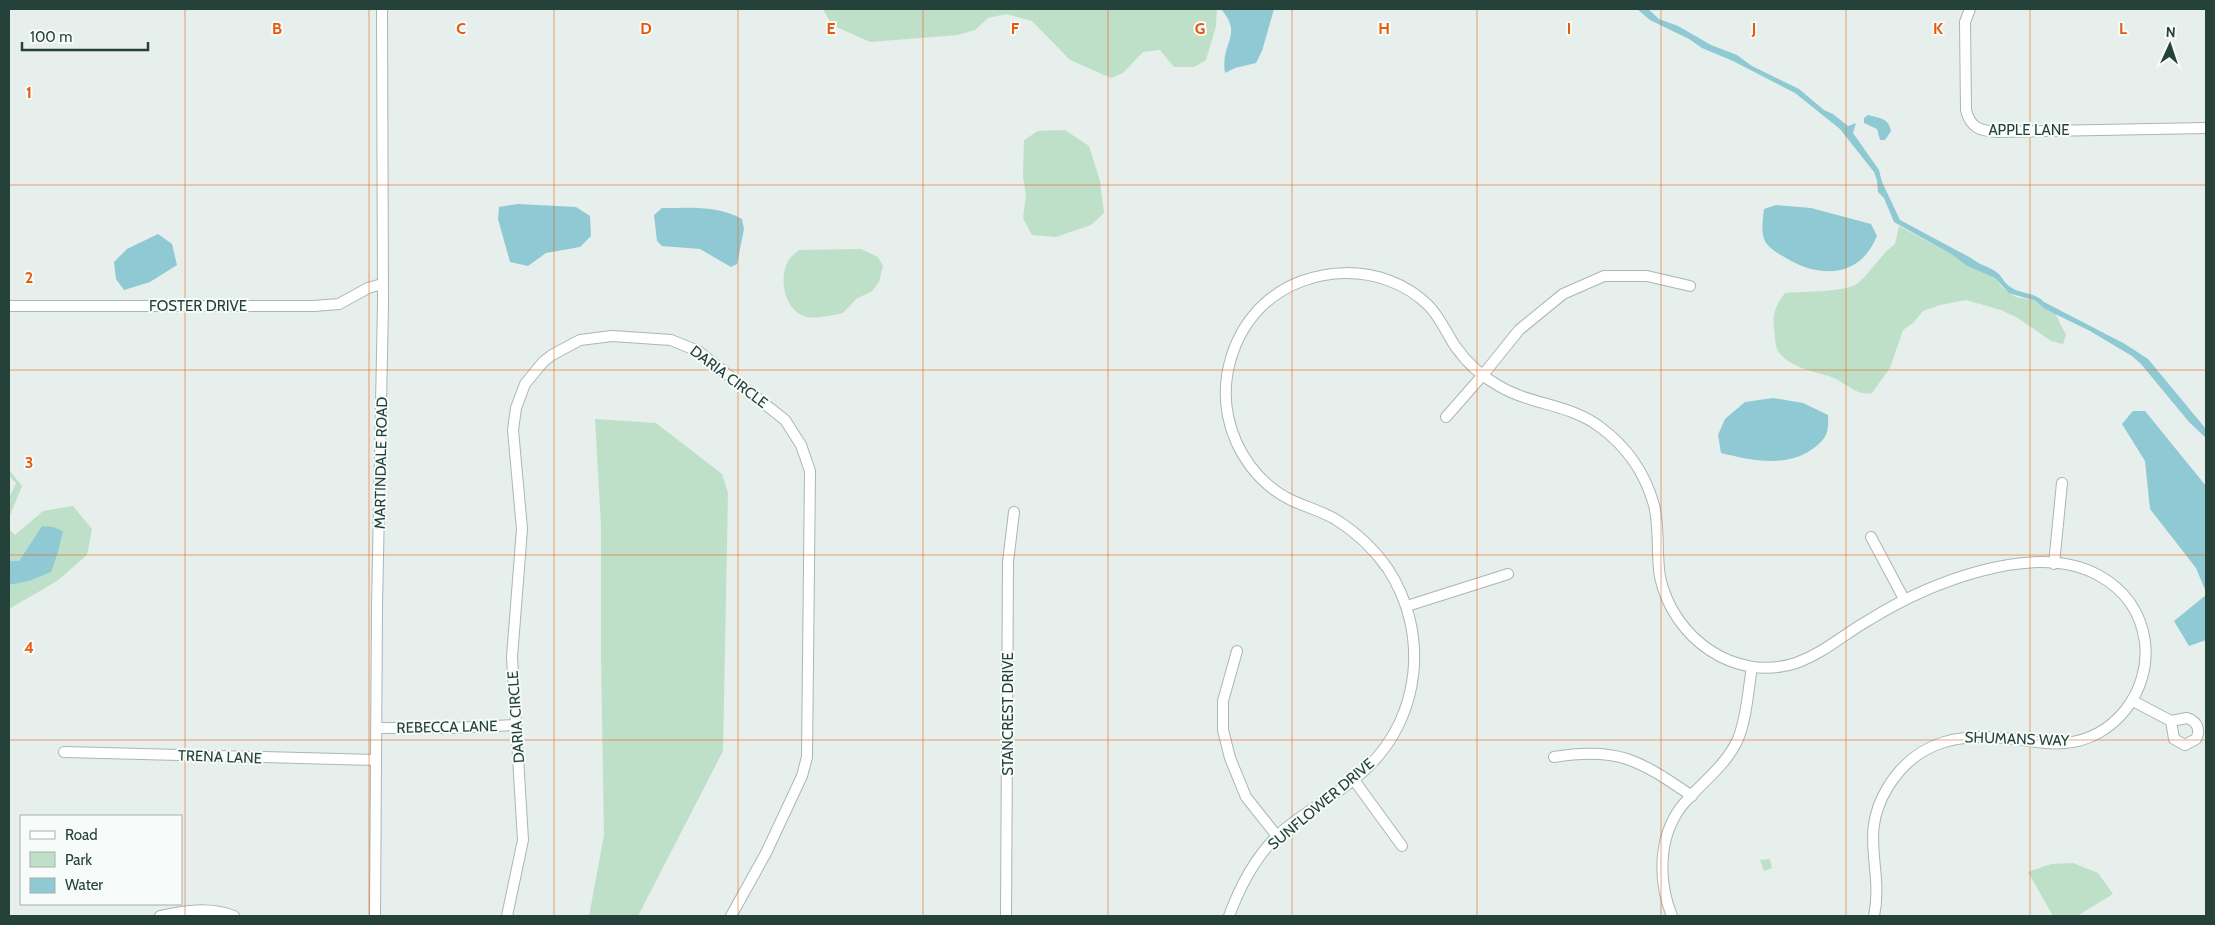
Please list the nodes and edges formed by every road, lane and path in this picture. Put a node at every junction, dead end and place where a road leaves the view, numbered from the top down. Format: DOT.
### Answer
graph roads {
  1 [pos="382,9"];
  2 [pos="1970,9"];
  3 [pos="2206,128"];
  4 [pos="382,284"];
  5 [pos="1690,286"];
  6 [pos="9,306"];
  7 [pos="1482,376"];
  8 [pos="1446,417"];
  9 [pos="2062,483"];
  10 [pos="1014,512"];
  11 [pos="1871,537"];
  12 [pos="2054,564"];
  13 [pos="1508,574"];
  14 [pos="1904,600"];
  15 [pos="1407,606"];
  16 [pos="1237,651"];
  17 [pos="1752,667"];
  18 [pos="2133,701"];
  19 [pos="2171,721"];
  20 [pos="516,725"];
  21 [pos="377,728"];
  22 [pos="64,752"];
  23 [pos="1554,757"];
  24 [pos="376,760"];
  25 [pos="1354,780"];
  26 [pos="1692,796"];
  27 [pos="1277,836"];
  28 [pos="1402,846"];
  29 [pos="160,916"];
  30 [pos="234,916"];
  31 [pos="375,916"];
  32 [pos="508,916"];
  33 [pos="731,916"];
  34 [pos="1006,916"];
  35 [pos="1229,916"];
  36 [pos="1672,916"];
  37 [pos="1874,916"];
  1 -- 4 [label="street, MARTINDALE ROAD"];
  2 -- 3 [label="street, APPLE LANE"];
  4 -- 6 [label="street, FOSTER DRIVE"];
  4 -- 21 [label="street, MARTINDALE ROAD"];
  5 -- 7 [label="street"];
  7 -- 8 [label="street"];
  7 -- 15 [label="street, SUNFLOWER DRIVE"];
  7 -- 17 [label="street, SUNFLOWER DRIVE"];
  9 -- 12 [label="street"];
  10 -- 34 [label="street, STANCREST DRIVE"];
  11 -- 14 [label="street"];
  12 -- 14 [label="street, SUNFLOWER DRIVE"];
  12 -- 18 [label="street, SUNFLOWER DRIVE"];
  13 -- 15 [label="street"];
  14 -- 17 [label="street, SUNFLOWER DRIVE"];
  15 -- 25 [label="street, SUNFLOWER DRIVE"];
  16 -- 27 [label="street"];
  17 -- 26 [label="street"];
  18 -- 19 [label="street"];
  18 -- 37 [label="street, SHUMANS WAY"];
  20 -- 21 [label="street, REBECCA LANE"];
  20 -- 32 [label="street, DARIA CIRCLE"];
  20 -- 33 [label="street, DARIA CIRCLE"];
  21 -- 24 [label="street, MARTINDALE ROAD"];
  22 -- 24 [label="street, TRENA LANE"];
  23 -- 26 [label="street"];
  24 -- 31 [label="street, MARTINDALE ROAD"];
  25 -- 27 [label="street, SUNFLOWER DRIVE"];
  25 -- 28 [label="street"];
  26 -- 36 [label="street"];
  27 -- 35 [label="street, SUNFLOWER DRIVE"];
  29 -- 30 [label="street"];
}
